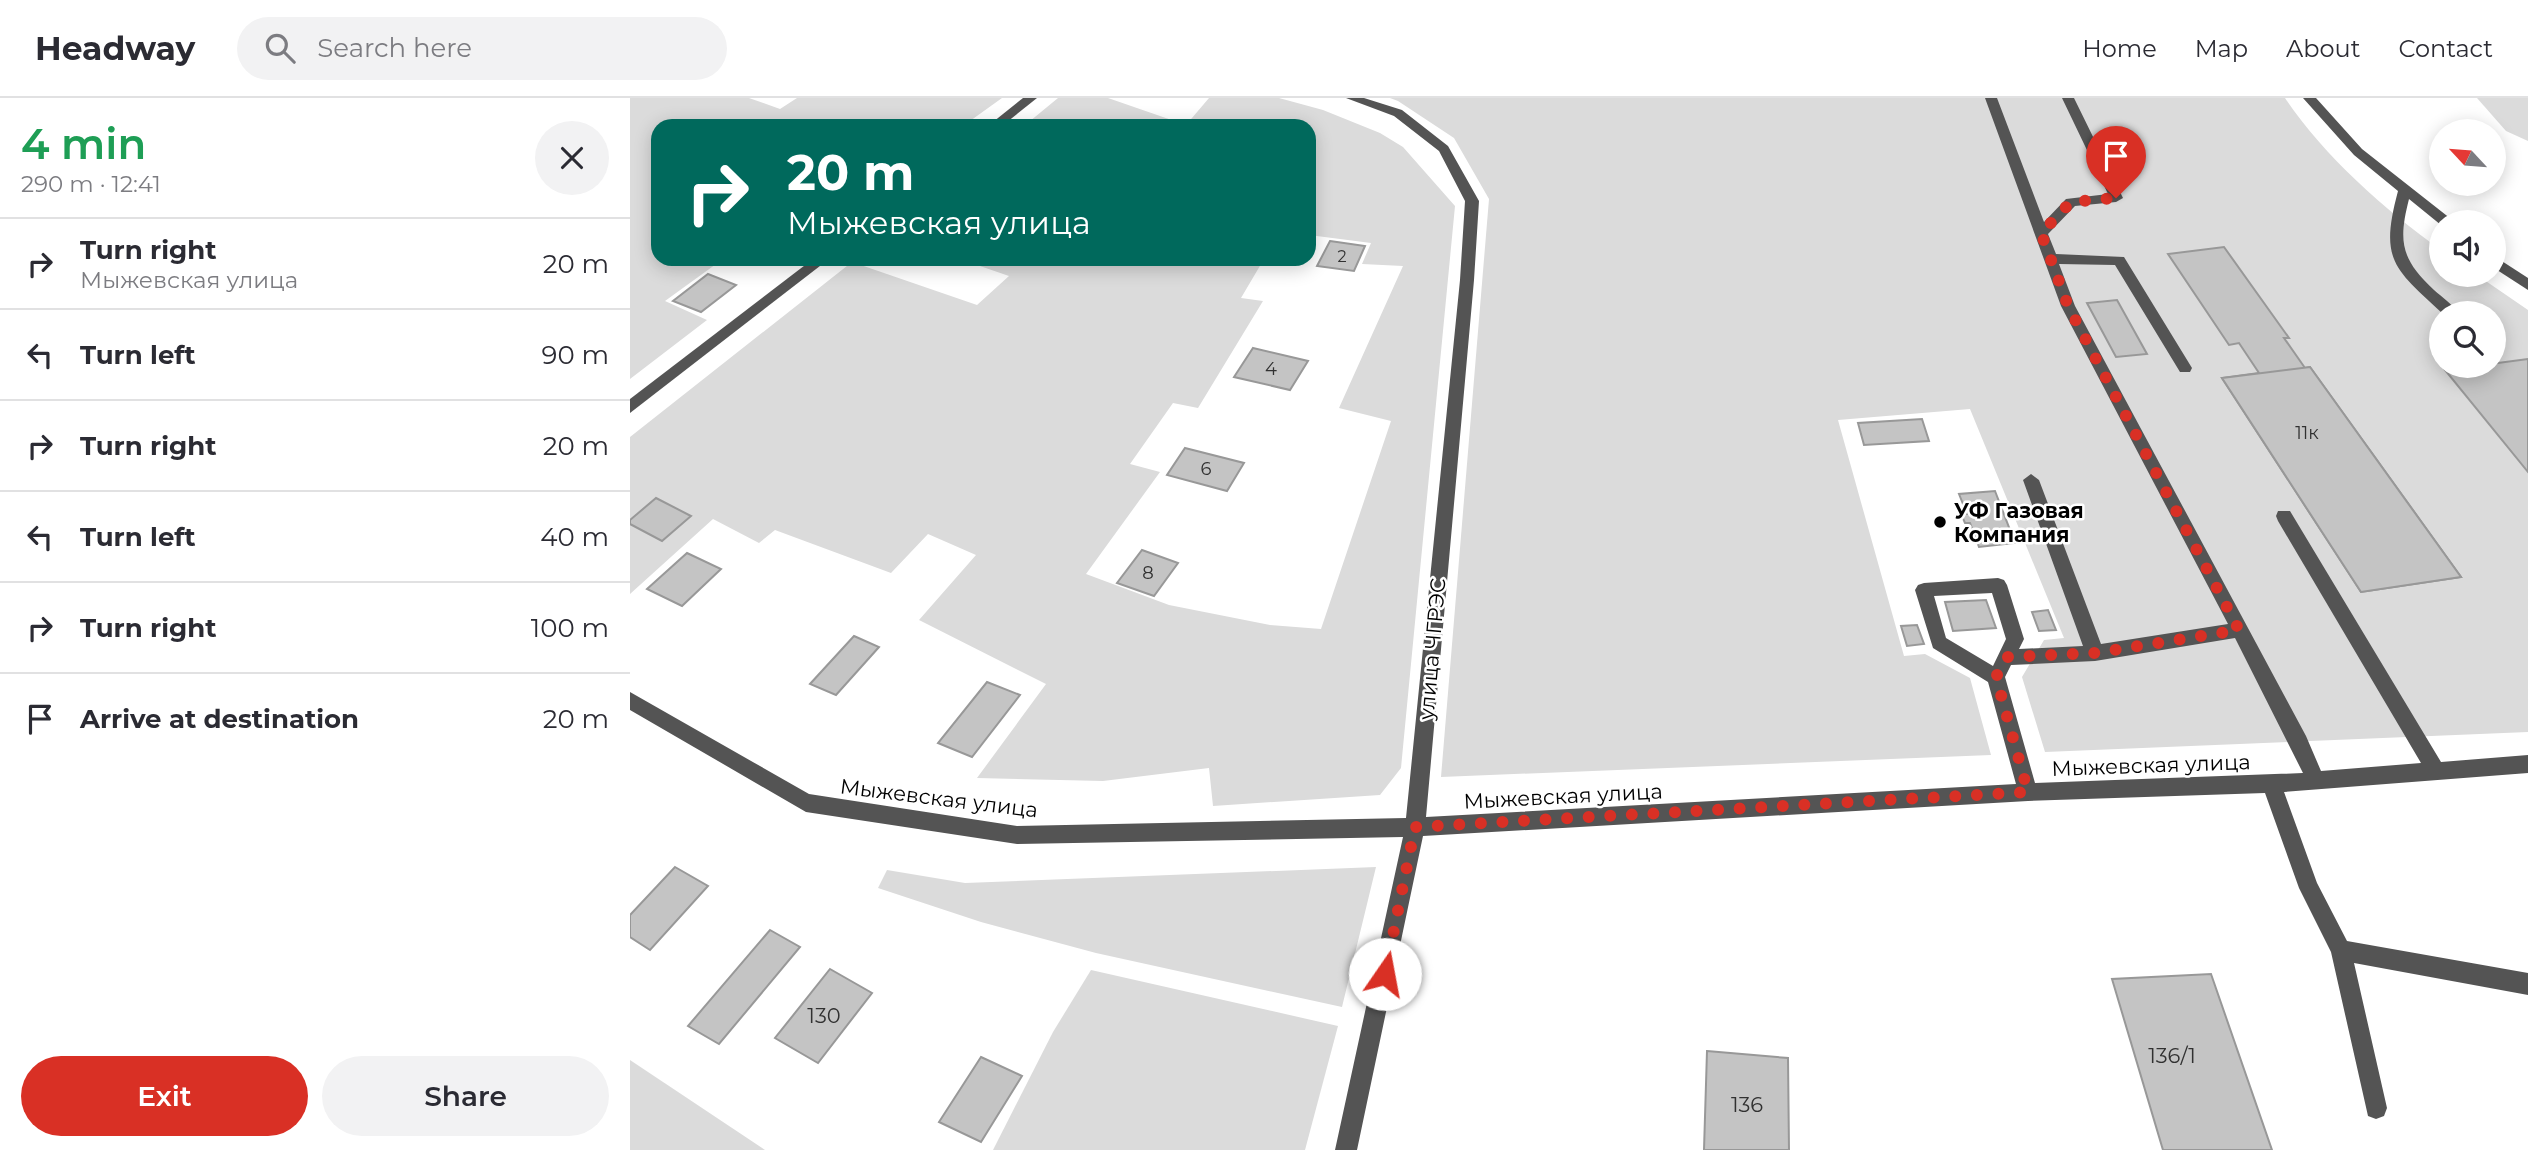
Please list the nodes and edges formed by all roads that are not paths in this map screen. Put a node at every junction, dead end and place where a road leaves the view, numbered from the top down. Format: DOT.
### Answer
graph roads {
  1 [pos="1031,98"];
  2 [pos="1352,98"];
  3 [pos="1991,98"];
  4 [pos="2068,98"];
  5 [pos="2309,98"];
  6 [pos="1003,119"];
  7 [pos="2405,190"];
  8 [pos="2431,210"];
  9 [pos="2041,233"];
  10 [pos="2050,259"];
  11 [pos="813,266"];
  12 [pos="2506,269"];
  13 [pos="2528,285"];
  14 [pos="2438,301"];
  15 [pos="2185,368"];
  16 [pos="630,407"];
  17 [pos="2031,480"];
  18 [pos="2284,516"];
  19 [pos="2239,630"];
  20 [pos="2095,653"];
  21 [pos="2007,657"];
  22 [pos="1996,677"];
  23 [pos="630,700"];
  24 [pos="2528,764"];
  25 [pos="2435,770"];
  26 [pos="2315,779"];
  27 [pos="2271,784"];
  28 [pos="2028,792"];
  29 [pos="1415,827"];
  30 [pos="2341,950"];
  31 [pos="2528,984"];
  32 [pos="2376,1108"];
  33 [pos="1346,1150"];
  1 -- 6 [label="street"];
  2 -- 29 [label="street, улица ЧГРЭС"];
  3 -- 9 [label="street"];
  4 -- 9 [label="street"];
  5 -- 7 [label="street"];
  7 -- 8 [label="street"];
  7 -- 14 [label="street"];
  9 -- 10 [label="street"];
  10 -- 15 [label="street"];
  10 -- 19 [label="street"];
  11 -- 16 [label="street"];
  12 -- 13 [label="street"];
  17 -- 20 [label="street"];
  18 -- 25 [label="street"];
  19 -- 20 [label="street"];
  19 -- 26 [label="street"];
  20 -- 21 [label="street"];
  21 -- 22 [label="street"];
  21 -- 22 [label="street"];
  22 -- 28 [label="street"];
  23 -- 29 [label="street, Мыжевская улица"];
  24 -- 25 [label="street, Мыжевская улица"];
  25 -- 26 [label="street, Мыжевская улица"];
  26 -- 27 [label="street, Мыжевская улица"];
  27 -- 28 [label="street, Мыжевская улица"];
  27 -- 30 [label="street"];
  28 -- 29 [label="street, Мыжевская улица"];
  29 -- 33 [label="street, улица ЧГРЭС"];
  30 -- 31 [label="street"];
  30 -- 32 [label="street"];
}
